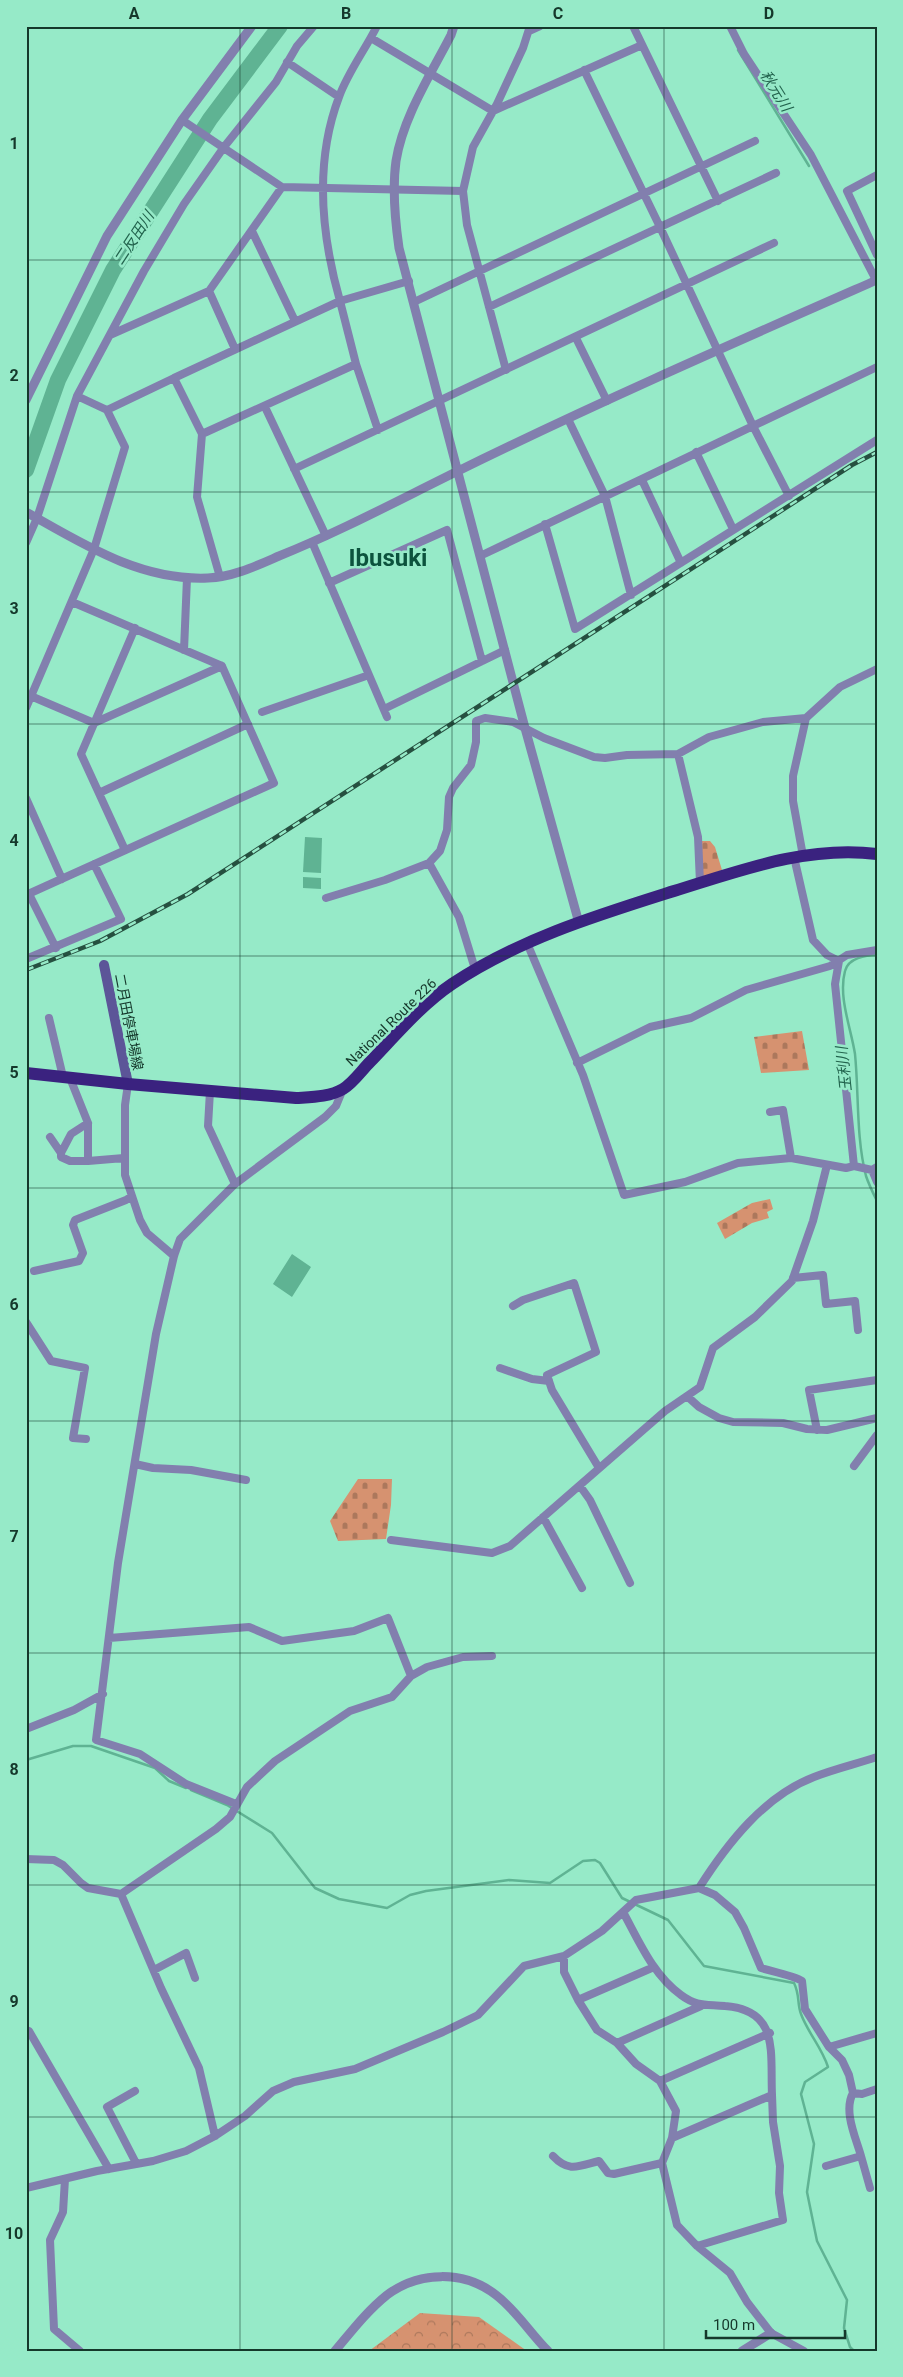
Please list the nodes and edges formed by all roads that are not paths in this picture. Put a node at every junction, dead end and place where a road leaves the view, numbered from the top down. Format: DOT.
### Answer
graph roads {
  1 [pos="252,26"];
  2 [pos="314,26"];
  3 [pos="377,26"];
  4 [pos="454,26"];
  5 [pos="540,26"];
  6 [pos="633,26"];
  7 [pos="730,26"];
  8 [pos="529,29"];
  9 [pos="371,38"];
  10 [pos="642,45"];
  11 [pos="287,62"];
  12 [pos="584,70"];
  13 [pos="430,75"];
  14 [pos="339,98"];
  15 [pos="493,111"];
  16 [pos="182,120"];
  17 [pos="755,141"];
  18 [pos="224,147"];
  19 [pos="702,167"];
  20 [pos="776,174"];
  21 [pos="877,175"];
  22 [pos="282,188"];
  23 [pos="322,188"];
  24 [pos="394,190"];
  25 [pos="463,191"];
  26 [pos="644,194"];
  27 [pos="718,201"];
  28 [pos="660,228"];
  29 [pos="252,231"];
  30 [pos="774,243"];
  31 [pos="877,255"];
  32 [pos="480,272"];
  33 [pos="877,280"];
  34 [pos="408,281"];
  35 [pos="686,285"];
  36 [pos="208,291"];
  37 [pos="340,300"];
  38 [pos="414,302"];
  39 [pos="489,307"];
  40 [pos="295,321"];
  41 [pos="110,335"];
  42 [pos="576,338"];
  43 [pos="235,348"];
  44 [pos="717,350"];
  45 [pos="356,364"];
  46 [pos="877,367"];
  47 [pos="506,370"];
  48 [pos="174,378"];
  49 [pos="77,396"];
  50 [pos="26,400"];
  51 [pos="440,401"];
  52 [pos="607,401"];
  53 [pos="265,407"];
  54 [pos="107,410"];
  55 [pos="568,420"];
  56 [pos="753,426"];
  57 [pos="378,430"];
  58 [pos="202,434"];
  59 [pos="877,440"];
  60 [pos="696,452"];
  61 [pos="294,469"];
  62 [pos="458,471"];
  63 [pos="642,480"];
  64 [pos="605,496"];
  65 [pos="789,496"];
  66 [pos="31,514"];
  67 [pos="545,524"];
  68 [pos="733,529"];
  69 [pos="326,536"];
  70 [pos="312,542"];
  71 [pos="26,543"];
  72 [pos="94,549"];
  73 [pos="480,556"];
  74 [pos="680,563"];
  75 [pos="220,577"];
  76 [pos="188,578"];
  77 [pos="329,582"];
  78 [pos="630,595"];
  79 [pos="72,602"];
  80 [pos="135,628"];
  81 [pos="184,650"];
  82 [pos="505,650"];
  83 [pos="482,661"];
  84 [pos="222,666"];
  85 [pos="877,669"];
  86 [pos="369,675"];
  87 [pos="29,695"];
  88 [pos="26,708"];
  89 [pos="384,709"];
  90 [pos="262,712"];
  91 [pos="388,717"];
  92 [pos="806,718"];
  93 [pos="94,723"];
  94 [pos="248,724"];
  95 [pos="525,728"];
  96 [pos="678,754"];
  97 [pos="99,793"];
  98 [pos="26,798"];
  99 [pos="35,820"];
  100 [pos="26,824"];
  101 [pos="124,850"];
  102 [pos="877,854"];
  103 [pos="799,856"];
  104 [pos="430,863"];
  105 [pos="94,864"];
  106 [pos="62,879"];
  107 [pos="700,883"];
  108 [pos="28,894"];
  109 [pos="326,898"];
  110 [pos="579,923"];
  111 [pos="527,943"];
  112 [pos="56,948"];
  113 [pos="877,950"];
  114 [pos="26,959"];
  115 [pos="839,961"];
  116 [pos="104,965"];
  117 [pos="475,970"];
  118 [pos="49,1018"];
  119 [pos="577,1063"];
  120 [pos="26,1073"];
  121 [pos="66,1077"];
  122 [pos="128,1084"];
  123 [pos="343,1089"];
  124 [pos="210,1091"];
  125 [pos="770,1112"];
  126 [pos="88,1123"];
  127 [pos="50,1137"];
  128 [pos="60,1153"];
  129 [pos="124,1158"];
  130 [pos="791,1158"];
  131 [pos="88,1161"];
  132 [pos="827,1165"];
  133 [pos="854,1166"];
  134 [pos="875,1168"];
  135 [pos="877,1182"];
  136 [pos="235,1184"];
  137 [pos="132,1196"];
  138 [pos="174,1256"];
  139 [pos="34,1271"];
  140 [pos="793,1278"];
  141 [pos="513,1306"];
  142 [pos="26,1322"];
  143 [pos="858,1330"];
  144 [pos="500,1368"];
  145 [pos="549,1380"];
  146 [pos="877,1380"];
  147 [pos="688,1397"];
  148 [pos="877,1418"];
  149 [pos="817,1430"];
  150 [pos="877,1435"];
  151 [pos="86,1439"];
  152 [pos="135,1464"];
  153 [pos="854,1466"];
  154 [pos="599,1468"];
  155 [pos="246,1480"];
  156 [pos="580,1486"];
  157 [pos="543,1517"];
  158 [pos="391,1540"];
  159 [pos="630,1583"];
  160 [pos="582,1588"];
  161 [pos="109,1638"];
  162 [pos="492,1656"];
  163 [pos="411,1676"];
  164 [pos="103,1694"];
  165 [pos="26,1729"];
  166 [pos="877,1757"];
  167 [pos="236,1804"];
  168 [pos="26,1859"];
  169 [pos="700,1888"];
  170 [pos="121,1894"];
  171 [pos="623,1912"];
  172 [pos="564,1956"];
  173 [pos="654,1967"];
  174 [pos="154,1970"];
  175 [pos="195,1978"];
  176 [pos="578,2000"];
  177 [pos="701,2006"];
  178 [pos="26,2030"];
  179 [pos="770,2033"];
  180 [pos="877,2033"];
  181 [pos="617,2043"];
  182 [pos="829,2047"];
  183 [pos="660,2081"];
  184 [pos="877,2089"];
  185 [pos="135,2091"];
  186 [pos="853,2093"];
  187 [pos="772,2095"];
  188 [pos="215,2136"];
  189 [pos="672,2138"];
  190 [pos="553,2156"];
  191 [pos="862,2156"];
  192 [pos="136,2163"];
  193 [pos="662,2163"];
  194 [pos="826,2166"];
  195 [pos="109,2169"];
  196 [pos="65,2179"];
  197 [pos="26,2188"];
  198 [pos="870,2188"];
  199 [pos="697,2246"];
  200 [pos="771,2333"];
  201 [pos="80,2351"];
  202 [pos="335,2351"];
  203 [pos="548,2351"];
  204 [pos="742,2351"];
  205 [pos="804,2351"];
  1 -- 16 [label="street"];
  2 -- 11 [label="street"];
  3 -- 9 [label="street"];
  4 -- 13 [label="street"];
  5 -- 8 [label="street"];
  6 -- 10 [label="street"];
  7 -- 33 [label="street"];
  8 -- 15 [label="street"];
  9 -- 13 [label="street"];
  9 -- 14 [label="street"];
  10 -- 12 [label="street"];
  10 -- 19 [label="street"];
  11 -- 14 [label="street"];
  11 -- 18 [label="street"];
  12 -- 15 [label="street"];
  12 -- 26 [label="street"];
  13 -- 15 [label="street"];
  13 -- 24 [label="street"];
  14 -- 23 [label="street"];
  15 -- 25 [label="street"];
  16 -- 18 [label="street"];
  16 -- 50 [label="street"];
  17 -- 19 [label="street"];
  18 -- 22 [label="street"];
  18 -- 41 [label="street"];
  19 -- 26 [label="street"];
  19 -- 27 [label="street"];
  20 -- 27 [label="street"];
  21 -- 31 [label="street"];
  22 -- 23 [label="street"];
  22 -- 29 [label="street"];
  23 -- 24 [label="street"];
  23 -- 37 [label="street"];
  24 -- 25 [label="street"];
  24 -- 34 [label="street"];
  25 -- 32 [label="street"];
  26 -- 28 [label="street"];
  26 -- 32 [label="street"];
  27 -- 28 [label="street"];
  28 -- 35 [label="street"];
  28 -- 39 [label="street"];
  29 -- 36 [label="street"];
  29 -- 40 [label="street"];
  30 -- 35 [label="street"];
  32 -- 38 [label="street"];
  32 -- 39 [label="street"];
  33 -- 44 [label="street"];
  34 -- 37 [label="street"];
  34 -- 38 [label="street"];
  35 -- 42 [label="street"];
  35 -- 44 [label="street"];
  36 -- 41 [label="street"];
  36 -- 43 [label="street"];
  37 -- 40 [label="street"];
  37 -- 45 [label="street"];
  38 -- 51 [label="street"];
  39 -- 47 [label="street"];
  40 -- 43 [label="street"];
  41 -- 49 [label="street"];
  42 -- 47 [label="street"];
  42 -- 52 [label="street"];
  43 -- 48 [label="street"];
  44 -- 52 [label="street"];
  44 -- 56 [label="street"];
  45 -- 53 [label="street"];
  45 -- 57 [label="street"];
  46 -- 56 [label="street"];
  47 -- 51 [label="street"];
  48 -- 54 [label="street"];
  48 -- 58 [label="street"];
  49 -- 54 [label="street"];
  49 -- 66 [label="street"];
  51 -- 57 [label="street"];
  51 -- 62 [label="street"];
  52 -- 55 [label="street"];
  53 -- 58 [label="street"];
  53 -- 61 [label="street"];
  54 -- 72 [label="street"];
  55 -- 62 [label="street"];
  55 -- 64 [label="street"];
  56 -- 60 [label="street"];
  56 -- 65 [label="street"];
  57 -- 61 [label="street"];
  58 -- 75 [label="street"];
  59 -- 65 [label="street"];
  60 -- 63 [label="street"];
  60 -- 68 [label="street"];
  61 -- 69 [label="street"];
  62 -- 69 [label="street"];
  62 -- 73 [label="street"];
  63 -- 64 [label="street"];
  63 -- 74 [label="street"];
  64 -- 67 [label="street"];
  64 -- 78 [label="street"];
  65 -- 68 [label="street"];
  66 -- 71 [label="street"];
  66 -- 72 [label="street"];
  67 -- 73 [label="street"];
  67 -- 78 [label="street"];
  68 -- 74 [label="street"];
  69 -- 70 [label="street"];
  70 -- 75 [label="street"];
  70 -- 77 [label="street"];
  72 -- 76 [label="street"];
  72 -- 79 [label="street"];
  73 -- 82 [label="street"];
  74 -- 78 [label="street"];
  75 -- 76 [label="street"];
  76 -- 81 [label="street"];
  77 -- 83 [label="street"];
  77 -- 86 [label="street"];
  79 -- 80 [label="street"];
  79 -- 87 [label="street"];
  80 -- 81 [label="street"];
  80 -- 93 [label="street"];
  81 -- 84 [label="street"];
  82 -- 83 [label="street"];
  82 -- 95 [label="street"];
  83 -- 89 [label="street"];
  84 -- 93 [label="street"];
  84 -- 94 [label="street"];
  85 -- 92 [label="street"];
  86 -- 89 [label="street"];
  86 -- 90 [label="street"];
  87 -- 88 [label="street"];
  87 -- 93 [label="street"];
  89 -- 91 [label="street"];
  92 -- 96 [label="street"];
  92 -- 103 [label="street"];
  93 -- 97 [label="street"];
  94 -- 97 [label="street"];
  94 -- 101 [label="street"];
  95 -- 96 [label="street"];
  95 -- 104 [label="street"];
  95 -- 110 [label="street"];
  96 -- 107 [label="street"];
  97 -- 101 [label="street"];
  98 -- 99 [label="street"];
  99 -- 100 [label="street"];
  99 -- 106 [label="street"];
  101 -- 105 [label="street"];
  102 -- 103 [label="highway, National Route 226"];
  103 -- 107 [label="highway, National Route 226"];
  103 -- 115 [label="street"];
  104 -- 109 [label="street"];
  104 -- 117 [label="street"];
  105 -- 106 [label="street"];
  105 -- 112 [label="street"];
  106 -- 108 [label="street"];
  107 -- 110 [label="highway, National Route 226"];
  108 -- 112 [label="street"];
  110 -- 111 [label="highway, National Route 226"];
  111 -- 117 [label="highway, National Route 226"];
  111 -- 119 [label="street"];
  112 -- 114 [label="street"];
  113 -- 115 [label="street"];
  115 -- 119 [label="street"];
  115 -- 133 [label="street"];
  116 -- 122 [label="main road, 二月田停車場線"];
  117 -- 123 [label="highway, National Route 226"];
  118 -- 121 [label="street"];
  119 -- 130 [label="street"];
  120 -- 121 [label="highway, National Route 226"];
  121 -- 122 [label="highway, National Route 226"];
  121 -- 126 [label="street"];
  122 -- 124 [label="highway, National Route 226"];
  122 -- 129 [label="street"];
  123 -- 124 [label="highway, National Route 226"];
  123 -- 136 [label="street"];
  124 -- 136 [label="street"];
  125 -- 130 [label="street"];
  126 -- 128 [label="street"];
  126 -- 131 [label="street"];
  127 -- 128 [label="street"];
  128 -- 131 [label="street"];
  129 -- 131 [label="street"];
  129 -- 137 [label="street"];
  130 -- 132 [label="street"];
  132 -- 133 [label="street"];
  132 -- 140 [label="street"];
  133 -- 134 [label="street"];
  134 -- 135 [label="street"];
  136 -- 138 [label="street"];
  137 -- 138 [label="street"];
  137 -- 139 [label="street"];
  138 -- 152 [label="street"];
  140 -- 143 [label="street"];
  140 -- 147 [label="street"];
  141 -- 145 [label="street"];
  142 -- 151 [label="street"];
  144 -- 145 [label="street"];
  145 -- 154 [label="street"];
  146 -- 149 [label="street"];
  147 -- 149 [label="street"];
  147 -- 154 [label="street"];
  148 -- 149 [label="street"];
  150 -- 153 [label="street"];
  152 -- 155 [label="street"];
  152 -- 161 [label="street"];
  154 -- 156 [label="street"];
  156 -- 157 [label="street"];
  156 -- 159 [label="street"];
  157 -- 158 [label="street"];
  157 -- 160 [label="street"];
  161 -- 163 [label="street"];
  161 -- 164 [label="street"];
  162 -- 163 [label="street"];
  163 -- 167 [label="street"];
  164 -- 165 [label="street"];
  164 -- 167 [label="street"];
  166 -- 169 [label="street"];
  167 -- 170 [label="street"];
  168 -- 170 [label="street"];
  169 -- 171 [label="street"];
  169 -- 182 [label="street"];
  170 -- 174 [label="street"];
  171 -- 172 [label="street"];
  171 -- 173 [label="street"];
  172 -- 176 [label="street"];
  172 -- 188 [label="street"];
  173 -- 176 [label="street"];
  173 -- 177 [label="street"];
  174 -- 175 [label="street"];
  174 -- 188 [label="street"];
  176 -- 181 [label="street"];
  177 -- 179 [label="street"];
  177 -- 181 [label="street"];
  178 -- 195 [label="street"];
  179 -- 183 [label="street"];
  179 -- 187 [label="street"];
  180 -- 182 [label="street"];
  181 -- 183 [label="street"];
  182 -- 186 [label="street"];
  183 -- 189 [label="street"];
  184 -- 186 [label="street"];
  185 -- 192 [label="street"];
  186 -- 191 [label="street"];
  187 -- 189 [label="street"];
  187 -- 199 [label="street"];
  188 -- 192 [label="street"];
  189 -- 193 [label="street"];
  190 -- 193 [label="street"];
  191 -- 194 [label="street"];
  191 -- 198 [label="street"];
  192 -- 195 [label="street"];
  193 -- 199 [label="street"];
  195 -- 196 [label="street"];
  196 -- 197 [label="street"];
  196 -- 201 [label="street"];
  199 -- 200 [label="street"];
  200 -- 204 [label="street"];
  200 -- 205 [label="street"];
  202 -- 203 [label="street"];
}
